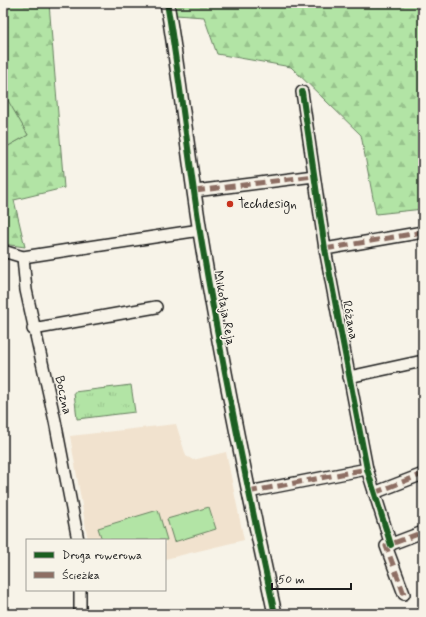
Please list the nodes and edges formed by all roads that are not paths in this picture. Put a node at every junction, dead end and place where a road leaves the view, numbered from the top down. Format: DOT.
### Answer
graph roads {
  1 [pos="168,3"];
  2 [pos="302,92"];
  3 [pos="314,176"];
  4 [pos="195,191"];
  5 [pos="200,230"];
  6 [pos="423,232"];
  7 [pos="325,249"];
  8 [pos="3,251"];
  9 [pos="23,257"];
  10 [pos="156,307"];
  11 [pos="33,329"];
  12 [pos="418,362"];
  13 [pos="350,377"];
  14 [pos="367,469"];
  15 [pos="423,474"];
  16 [pos="248,492"];
  17 [pos="374,493"];
  18 [pos="423,532"];
  19 [pos="78,539"];
  20 [pos="389,545"];
  21 [pos="80,591"];
  22 [pos="404,594"];
  23 [pos="80,614"];
  24 [pos="275,614"];
  1 -- 4 [label="street, Mikołaja Reja"];
  2 -- 3 [label="street, Różana"];
  3 -- 4 [label="street"];
  3 -- 7 [label="street, Różana"];
  4 -- 5 [label="street, Mikołaja Reja"];
  5 -- 9 [label="street"];
  5 -- 16 [label="street, Mikołaja Reja"];
  6 -- 7 [label="street"];
  7 -- 13 [label="street, Różana"];
  8 -- 9 [label="street"];
  9 -- 11 [label="street, Boczna"];
  10 -- 11 [label="street"];
  11 -- 19 [label="street, Boczna"];
  12 -- 13 [label="street"];
  13 -- 14 [label="street, Różana"];
  14 -- 16 [label="street"];
  14 -- 17 [label="street, Różana"];
  15 -- 17 [label="street"];
  16 -- 24 [label="street, Mikołaja Reja"];
  17 -- 20 [label="street, Różana"];
  18 -- 20 [label="street"];
  20 -- 22 [label="street, Różana"];
  21 -- 23 [label="street"];
}
